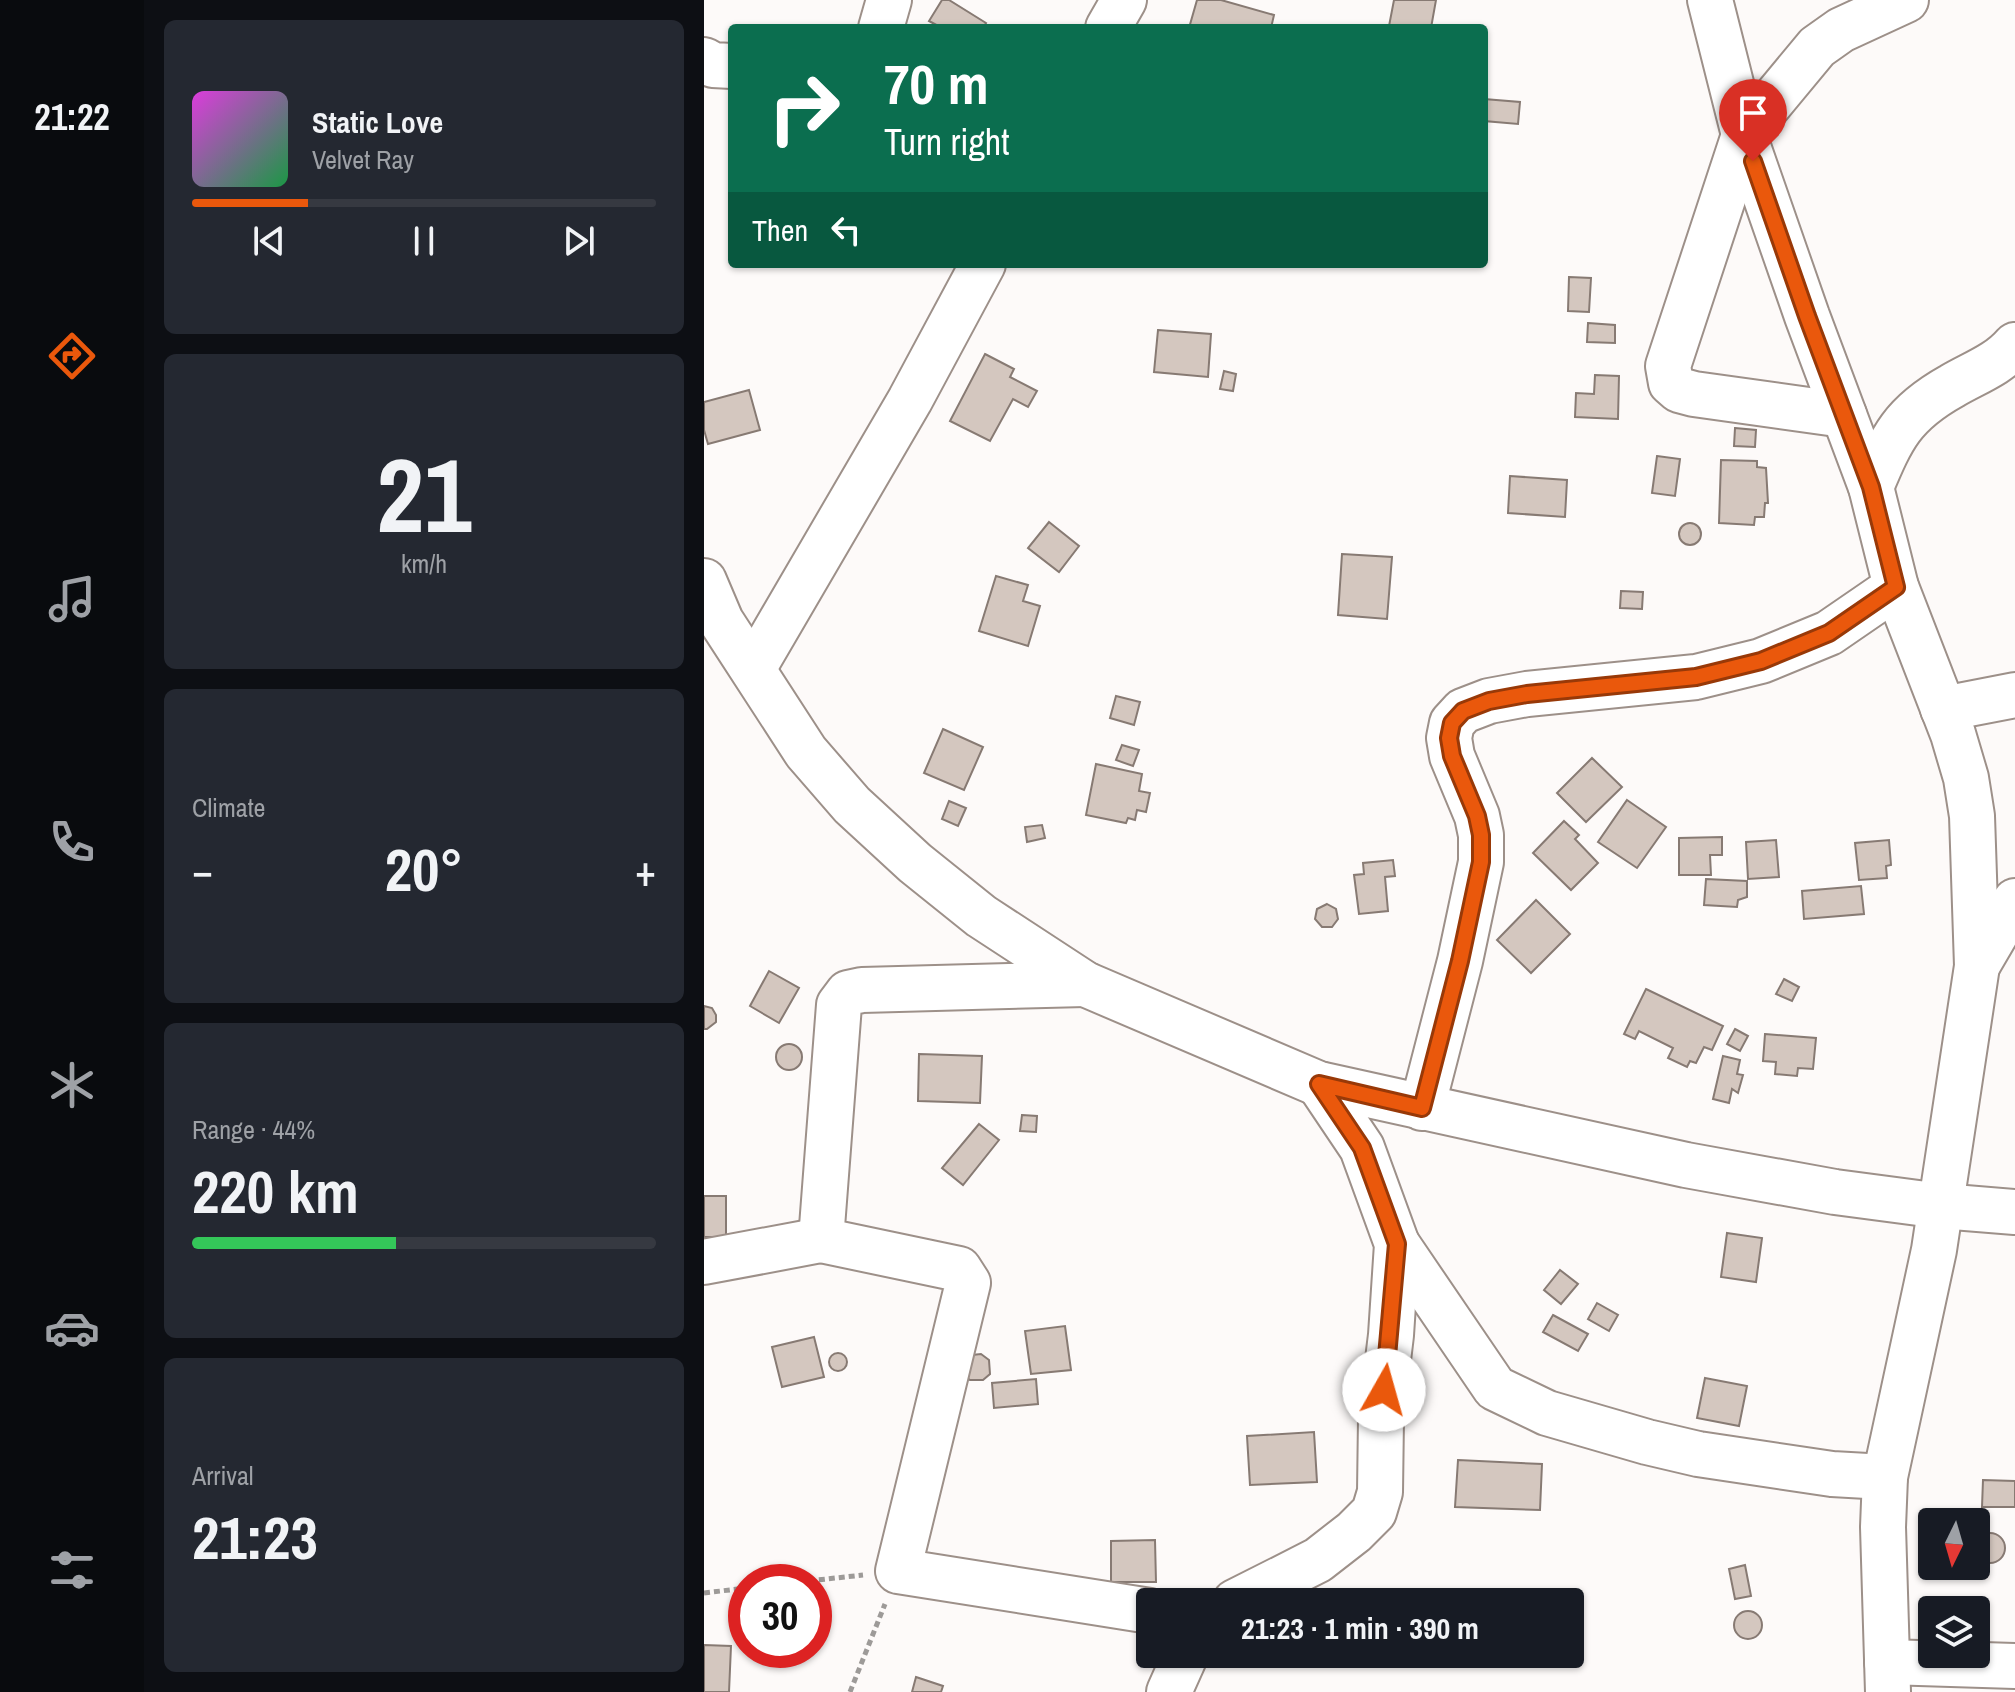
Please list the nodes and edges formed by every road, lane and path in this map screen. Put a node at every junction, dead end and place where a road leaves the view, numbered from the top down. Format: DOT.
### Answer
graph roads {
  1 [pos="889,0"];
  2 [pos="1124,0"];
  3 [pos="1710,0"];
  4 [pos="1906,0"];
  5 [pos="882,24"];
  6 [pos="1110,24"];
  7 [pos="704,60"];
  8 [pos="728,66"];
  9 [pos="1744,135"];
  10 [pos="981,268"];
  11 [pos="2015,345"];
  12 [pos="1844,415"];
  13 [pos="1871,487"];
  14 [pos="704,581"];
  15 [pos="1896,587"];
  16 [pos="713,627"];
  17 [pos="753,669"];
  18 [pos="2015,695"];
  19 [pos="1943,709"];
  20 [pos="2015,901"];
  21 [pos="1977,966"];
  22 [pos="1085,984"];
  23 [pos="1319,1084"];
  24 [pos="1422,1108"];
  25 [pos="1941,1206"];
  26 [pos="2015,1212"];
  27 [pos="821,1240"];
  28 [pos="1397,1244"];
  29 [pos="704,1262"];
  30 [pos="1885,1477"];
  31 [pos="898,1571"];
  32 [pos="832,1578"];
  33 [pos="1263,1588"];
  34 [pos="728,1590"];
  35 [pos="704,1593"];
  36 [pos="1136,1609"];
  37 [pos="2015,1666"];
  38 [pos="1180,1668"];
  39 [pos="1888,1677"];
  40 [pos="850,1692"];
  41 [pos="1169,1692"];
  1 -- 5 [label="street"];
  2 -- 6 [label="street"];
  3 -- 9 [label="street"];
  4 -- 9 [label="street"];
  7 -- 8 [label="street"];
  9 -- 12 [label="street"];
  9 -- 12 [label="street"];
  10 -- 17 [label="street"];
  11 -- 13 [label="street"];
  12 -- 13 [label="street"];
  13 -- 15 [label="street"];
  14 -- 16 [label="street"];
  15 -- 19 [label="street"];
  15 -- 24 [label="street"];
  16 -- 17 [label="street"];
  17 -- 22 [label="street"];
  18 -- 19 [label="street"];
  19 -- 21 [label="street"];
  20 -- 21 [label="street"];
  21 -- 25 [label="street"];
  22 -- 23 [label="street"];
  22 -- 27 [label="street"];
  23 -- 24 [label="street"];
  23 -- 28 [label="street"];
  24 -- 25 [label="street"];
  25 -- 26 [label="street"];
  25 -- 30 [label="street"];
  27 -- 29 [label="street"];
  27 -- 31 [label="street"];
  28 -- 30 [label="street"];
  28 -- 33 [label="street"];
  30 -- 39 [label="street"];
  31 -- 32 [label="path"];
  31 -- 36 [label="street"];
  31 -- 40 [label="path"];
  34 -- 35 [label="path"];
  37 -- 39 [label="street"];
  38 -- 41 [label="street"];
}
